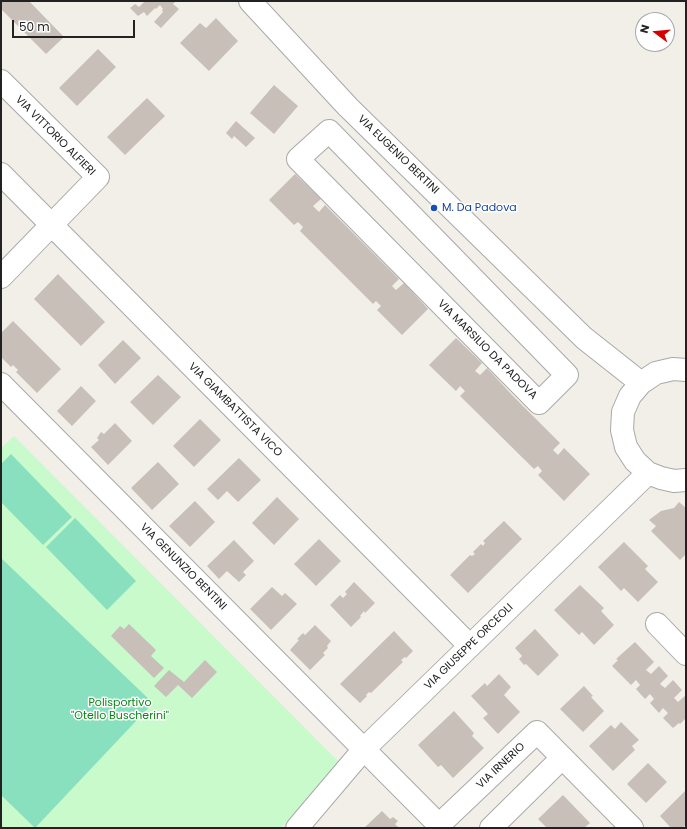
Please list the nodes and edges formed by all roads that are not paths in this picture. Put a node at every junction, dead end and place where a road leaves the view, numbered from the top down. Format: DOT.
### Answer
graph roads {
  1 [pos="250,1"];
  2 [pos="1,81"];
  3 [pos="348,107"];
  4 [pos="329,131"];
  5 [pos="1,174"];
  6 [pos="52,225"];
  7 [pos="1,278"];
  8 [pos="686,370"];
  9 [pos="641,383"];
  10 [pos="1,384"];
  11 [pos="648,473"];
  12 [pos="686,480"];
  13 [pos="657,624"];
  14 [pos="470,646"];
  15 [pos="686,654"];
  16 [pos="364,749"];
  17 [pos="562,758"];
  18 [pos="440,826"];
  19 [pos="297,828"];
  20 [pos="491,828"];
  21 [pos="632,828"];
  1 -- 3 [label="street, VIA EUGENIO BERTINI"];
  2 -- 6 [label="street, VIA VITTORIO ALFIERI"];
  3 -- 4 [label="street, VIA MARSILIO DA PADOVA"];
  3 -- 9 [label="street, VIA EUGENIO BERTINI"];
  4 -- 4 [label="street, VIA MARSILIO DA PADOVA"];
  5 -- 6 [label="street, VIA GIAMBATTISTA VICO"];
  6 -- 7 [label="street"];
  6 -- 14 [label="street, VIA GIAMBATTISTA VICO"];
  8 -- 9 [label="street"];
  9 -- 11 [label="street"];
  10 -- 16 [label="street, VIA GENUNZIO BENTINI"];
  11 -- 12 [label="street"];
  11 -- 14 [label="street, VIA GIUSEPPE ORCEOLI"];
  13 -- 15 [label="street"];
  14 -- 16 [label="street, VIA GIUSEPPE ORCEOLI"];
  16 -- 18 [label="street, VIA GENUNZIO BENTINI"];
  16 -- 19 [label="street, VIA GIUSEPPE ORCEOLI"];
  17 -- 18 [label="street, VIA IRNERIO"];
  17 -- 20 [label="street"];
  17 -- 21 [label="street, VIA IRNERIO"];
}
